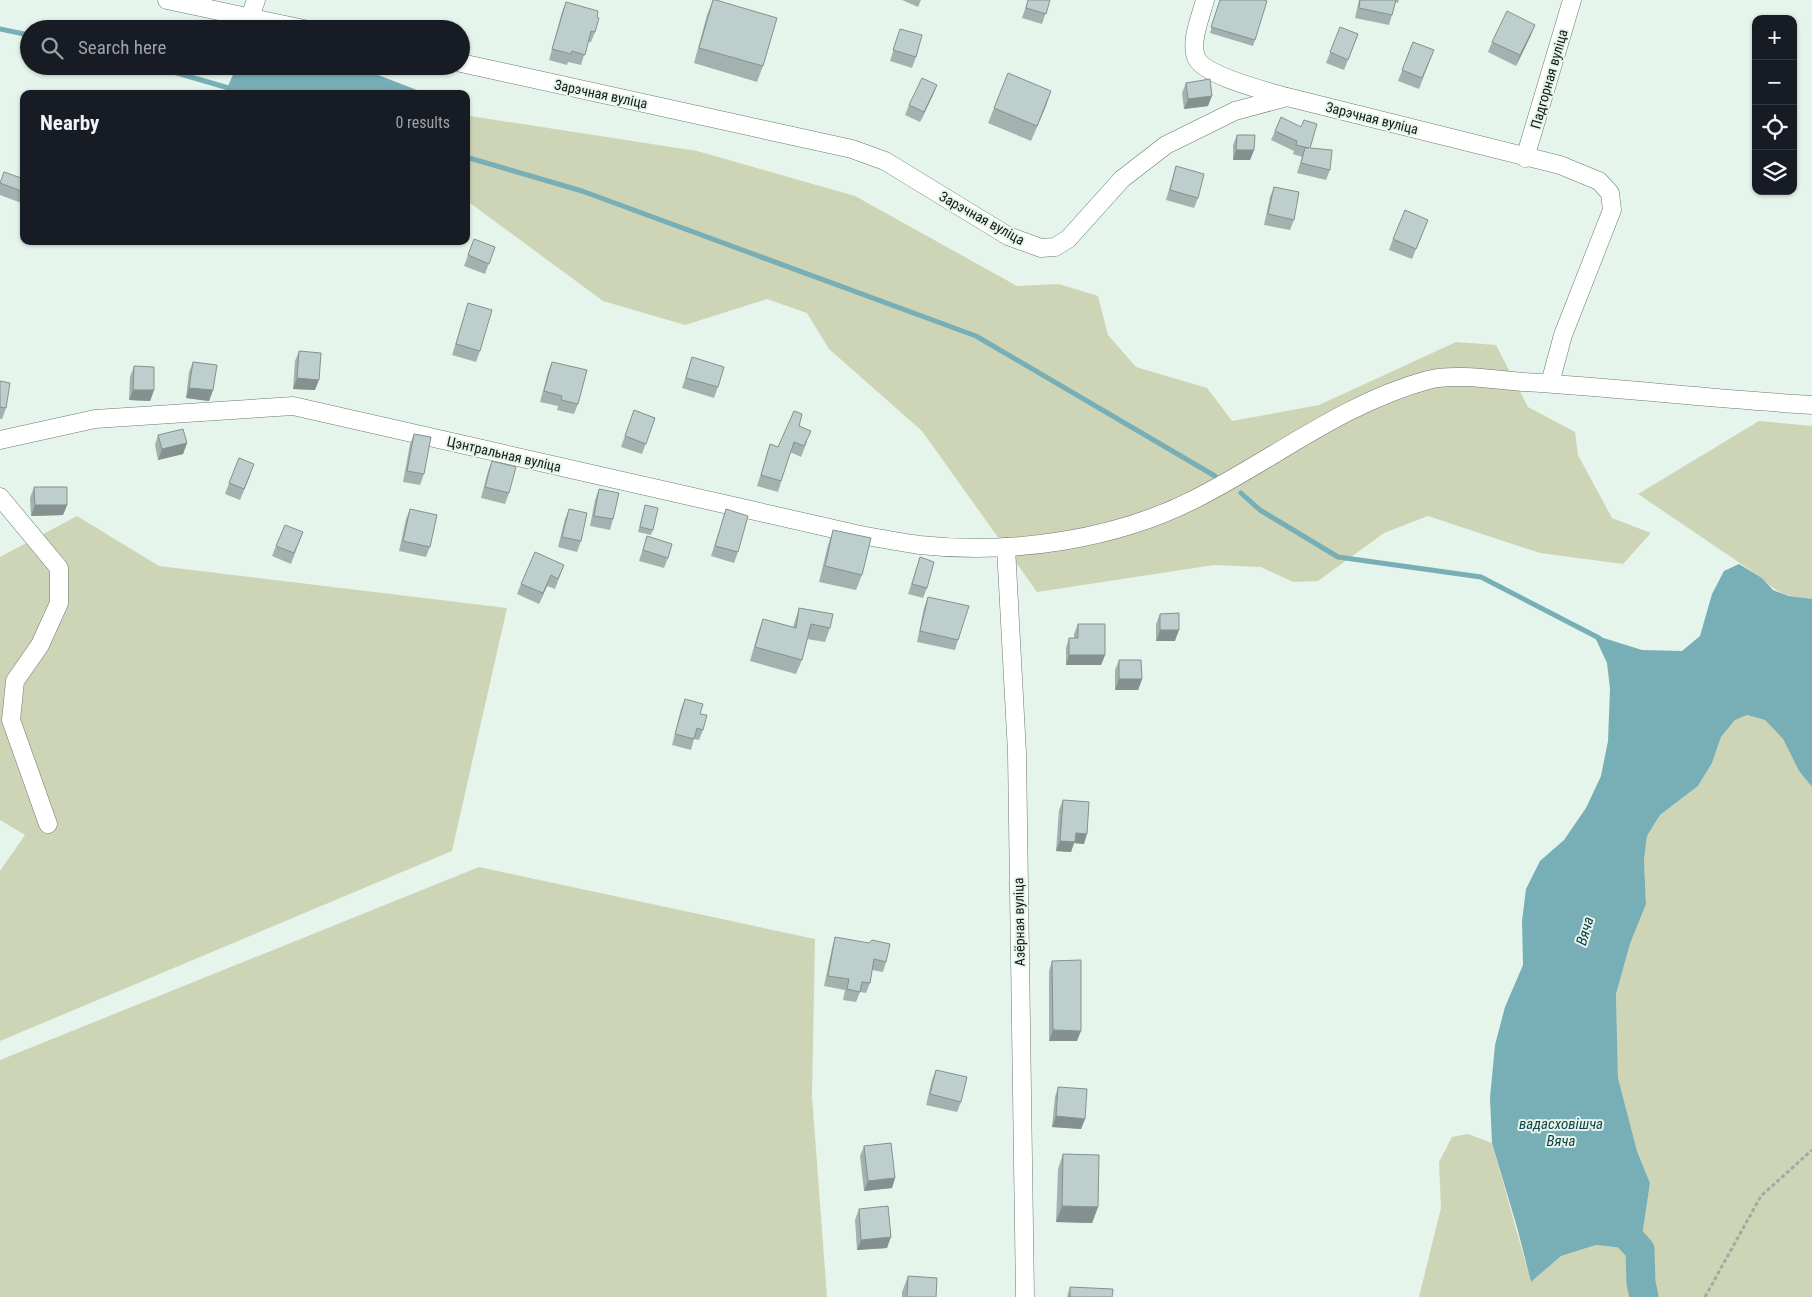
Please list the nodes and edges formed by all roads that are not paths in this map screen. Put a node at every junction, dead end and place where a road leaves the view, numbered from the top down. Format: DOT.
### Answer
graph roads {
  1 [pos="167,0"];
  2 [pos="256,0"];
  3 [pos="1205,0"];
  4 [pos="1572,0"];
  5 [pos="250,17"];
  6 [pos="264,20"];
  7 [pos="470,65"];
  8 [pos="1287,97"];
  9 [pos="1526,158"];
  10 [pos="1550,384"];
  11 [pos="1812,405"];
  12 [pos="0,440"];
  13 [pos="0,497"];
  14 [pos="1006,547"];
  15 [pos="48,824"];
  16 [pos="1025,1297"];
  1 -- 5 [label="street"];
  2 -- 5 [label="street"];
  3 -- 8 [label="street"];
  4 -- 9 [label="street, Падгорная вуліца"];
  5 -- 6 [label="street"];
  7 -- 8 [label="street, Зарэчная вуліца"];
  8 -- 9 [label="street, Зарэчная вуліца"];
  9 -- 10 [label="street, Зарэчная вуліца"];
  10 -- 11 [label="street, Цэнтральная вуліца"];
  10 -- 14 [label="street, Цэнтральная вуліца"];
  12 -- 14 [label="street, Цэнтральная вуліца"];
  13 -- 15 [label="street"];
  14 -- 16 [label="street, Азёрная вуліца"];
}
